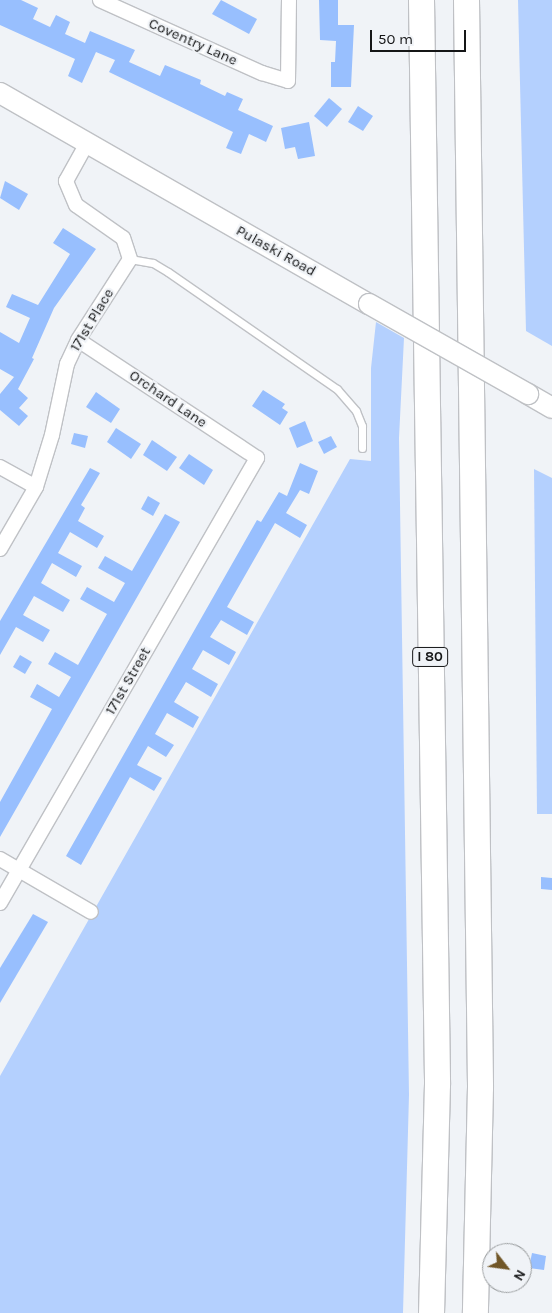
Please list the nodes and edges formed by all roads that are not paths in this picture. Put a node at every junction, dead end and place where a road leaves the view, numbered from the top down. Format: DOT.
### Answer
graph roads {
  1 [pos="289,0"];
  2 [pos="421,0"];
  3 [pos="466,0"];
  4 [pos="104,1"];
  5 [pos="0,93"];
  6 [pos="86,144"];
  7 [pos="130,259"];
  8 [pos="78,340"];
  9 [pos="552,408"];
  10 [pos="362,448"];
  11 [pos="257,458"];
  12 [pos="0,467"];
  13 [pos="36,487"];
  14 [pos="0,549"];
  15 [pos="0,859"];
  16 [pos="19,870"];
  17 [pos="0,903"];
  18 [pos="91,912"];
  19 [pos="431,1313"];
  20 [pos="475,1313"];
  1 -- 4 [label="street, Coventry Lane"];
  2 -- 19 [label="highway, I 80"];
  3 -- 20 [label="highway"];
  5 -- 6 [label="main road, Pulaski Road"];
  6 -- 7 [label="street"];
  6 -- 9 [label="main road, Pulaski Road, bridge"];
  7 -- 8 [label="street, 171st Place"];
  7 -- 10 [label="lane"];
  8 -- 11 [label="street, Orchard Lane"];
  8 -- 13 [label="street, 171st Place"];
  11 -- 16 [label="street, 171st Street"];
  12 -- 13 [label="street"];
  13 -- 14 [label="street, 171st Place"];
  15 -- 16 [label="street"];
  16 -- 17 [label="street, 171st Street"];
  16 -- 18 [label="street"];
}
